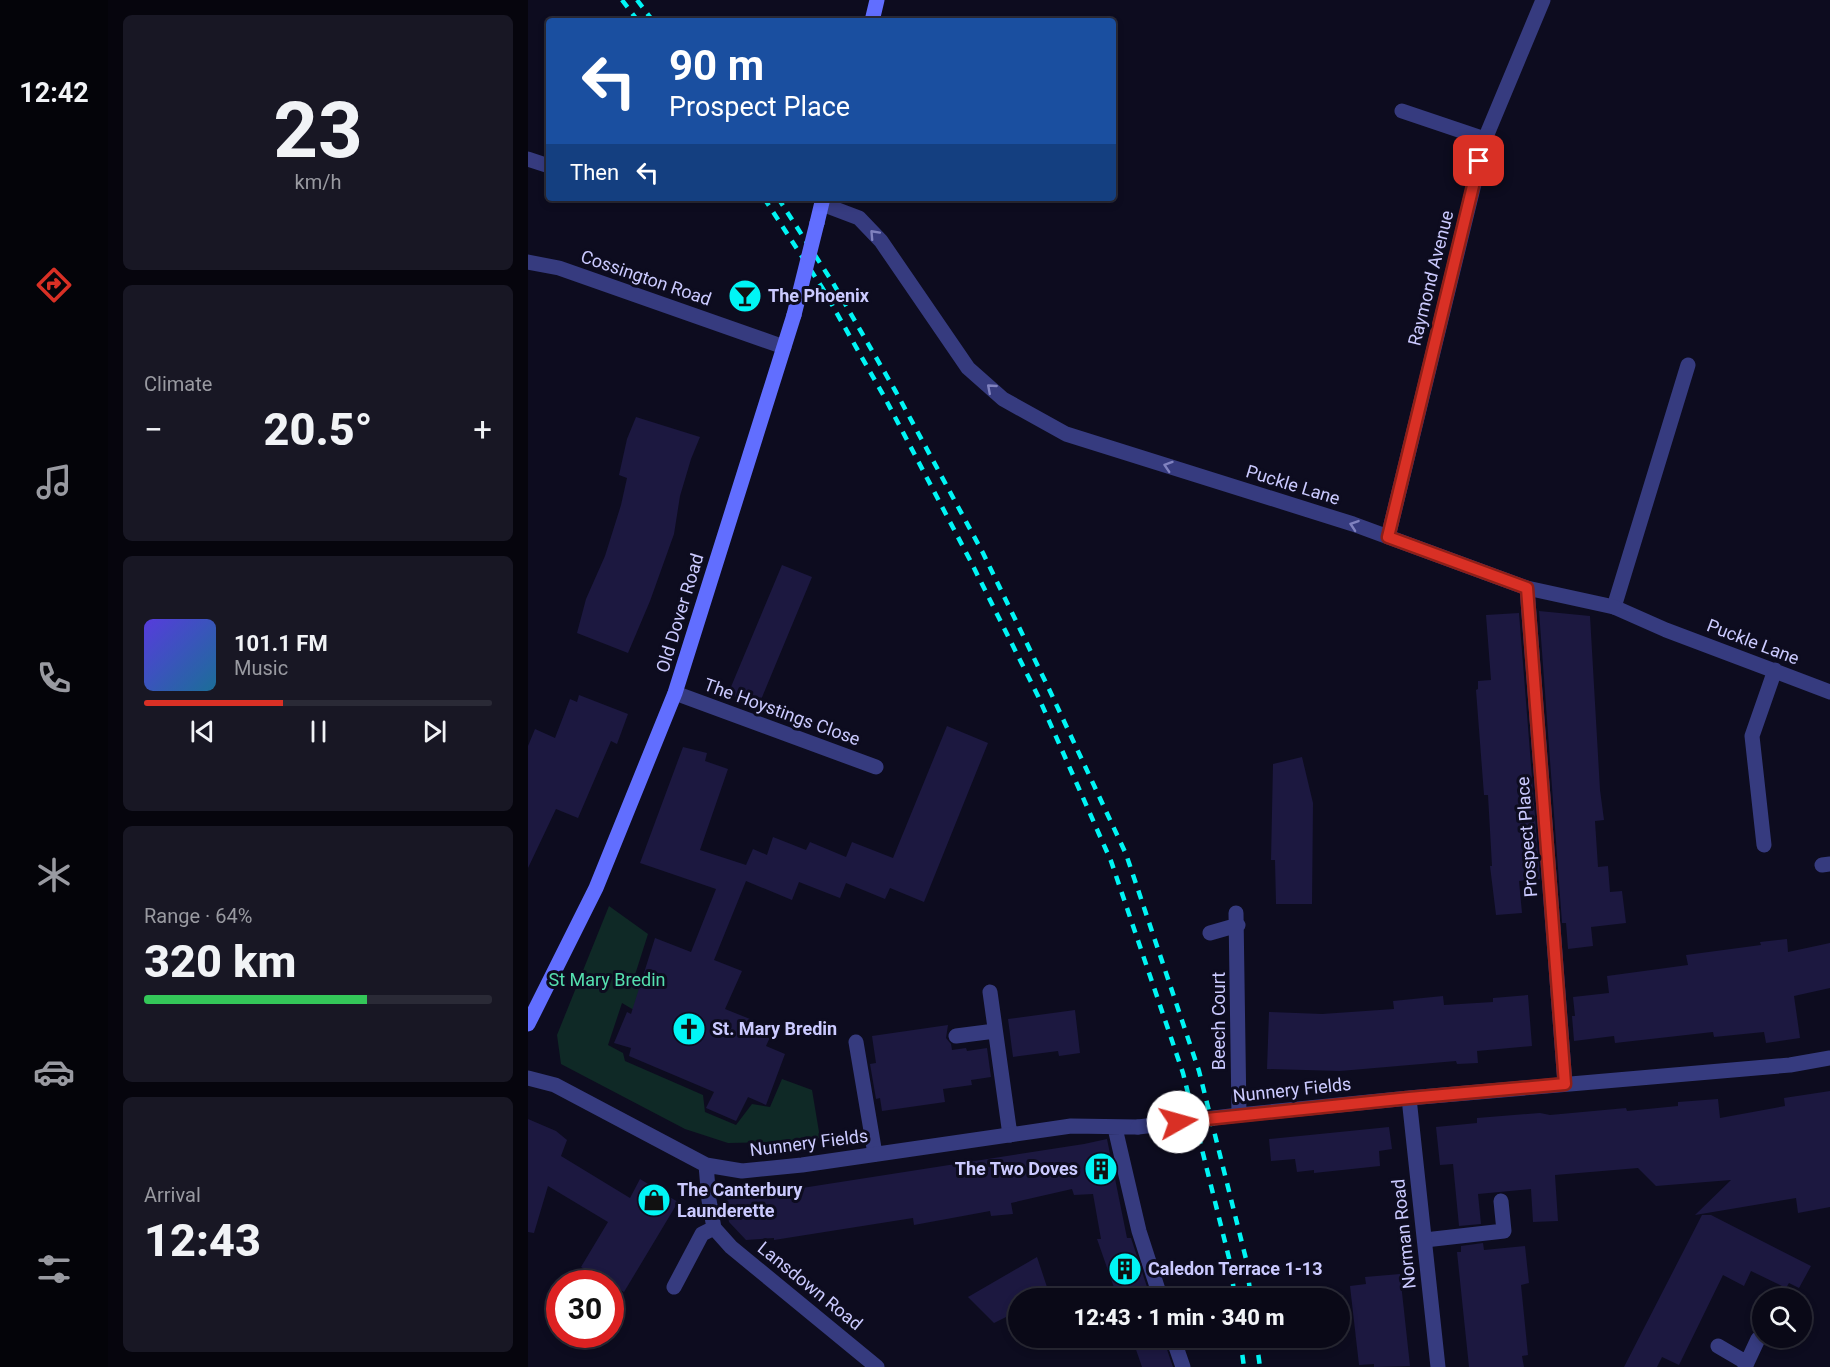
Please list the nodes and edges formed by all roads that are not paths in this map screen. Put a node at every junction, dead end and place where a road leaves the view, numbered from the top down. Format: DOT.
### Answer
graph roads {
  1 [pos="877,0"];
  2 [pos="1543,0"];
  3 [pos="873,18"];
  4 [pos="1402,111"];
  5 [pos="1485,139"];
  6 [pos="528,159"];
  7 [pos="546,165"];
  8 [pos="823,201"];
  9 [pos="528,262"];
  10 [pos="784,348"];
  11 [pos="1688,365"];
  12 [pos="1388,537"];
  13 [pos="1527,588"];
  14 [pos="1614,607"];
  15 [pos="1776,670"];
  16 [pos="1830,692"];
  17 [pos="675,693"];
  18 [pos="876,767"];
  19 [pos="1764,845"];
  20 [pos="1210,933"];
  21 [pos="990,992"];
  22 [pos="528,1024"];
  23 [pos="995,1032"];
  24 [pos="956,1036"];
  25 [pos="856,1042"];
  26 [pos="1830,1058"];
  27 [pos="528,1078"];
  28 [pos="1565,1084"];
  29 [pos="1409,1098"];
  30 [pos="1239,1115"];
  31 [pos="1116,1128"];
  32 [pos="1010,1135"];
  33 [pos="875,1154"];
  34 [pos="706,1165"];
  35 [pos="1501,1201"];
  36 [pos="714,1228"];
  37 [pos="1425,1240"];
  38 [pos="674,1287"];
  39 [pos="1157,1288"];
  40 [pos="1718,1346"];
  41 [pos="1176,1348"];
  42 [pos="1754,1348"];
  43 [pos="1746,1365"];
  44 [pos="877,1367"];
  45 [pos="1183,1367"];
  46 [pos="1438,1367"];
  1 -- 3 [label="street"];
  2 -- 5 [label="street, Raymond Avenue"];
  4 -- 5 [label="street"];
  5 -- 12 [label="street, Raymond Avenue"];
  6 -- 7 [label="street"];
  8 -- 10 [label="street, Old Dover Road, bridge"];
  12 -- 8 [label="street, Puckle Lane, one-way"];
  9 -- 10 [label="street, Cossington Road"];
  10 -- 17 [label="street, Old Dover Road"];
  11 -- 14 [label="street"];
  12 -- 13 [label="street, Puckle Lane"];
  13 -- 14 [label="street, Puckle Lane"];
  13 -- 28 [label="street, Prospect Place"];
  14 -- 15 [label="street, Puckle Lane"];
  15 -- 16 [label="street, Puckle Lane"];
  15 -- 19 [label="street"];
  17 -- 18 [label="street, The Hoystings Close"];
  17 -- 22 [label="street, Old Dover Road"];
  20 -- 30 [label="street, Beech Court"];
  21 -- 23 [label="street"];
  23 -- 24 [label="street"];
  23 -- 32 [label="street"];
  25 -- 33 [label="street"];
  26 -- 28 [label="street, Nunnery Fields"];
  27 -- 34 [label="street, Nunnery Fields"];
  28 -- 29 [label="street, Nunnery Fields"];
  29 -- 30 [label="street, Nunnery Fields"];
  29 -- 37 [label="street, Norman Road"];
  30 -- 31 [label="street, Nunnery Fields, bridge"];
  31 -- 32 [label="street, Nunnery Fields"];
  31 -- 39 [label="street"];
  32 -- 33 [label="street, Nunnery Fields"];
  33 -- 34 [label="street, Nunnery Fields"];
  34 -- 36 [label="street"];
  35 -- 37 [label="street"];
  36 -- 38 [label="street"];
  36 -- 44 [label="street, Lansdown Road"];
  37 -- 46 [label="street, Norman Road"];
  40 -- 43 [label="street"];
  41 -- 45 [label="street"];
  42 -- 43 [label="street"];
}
